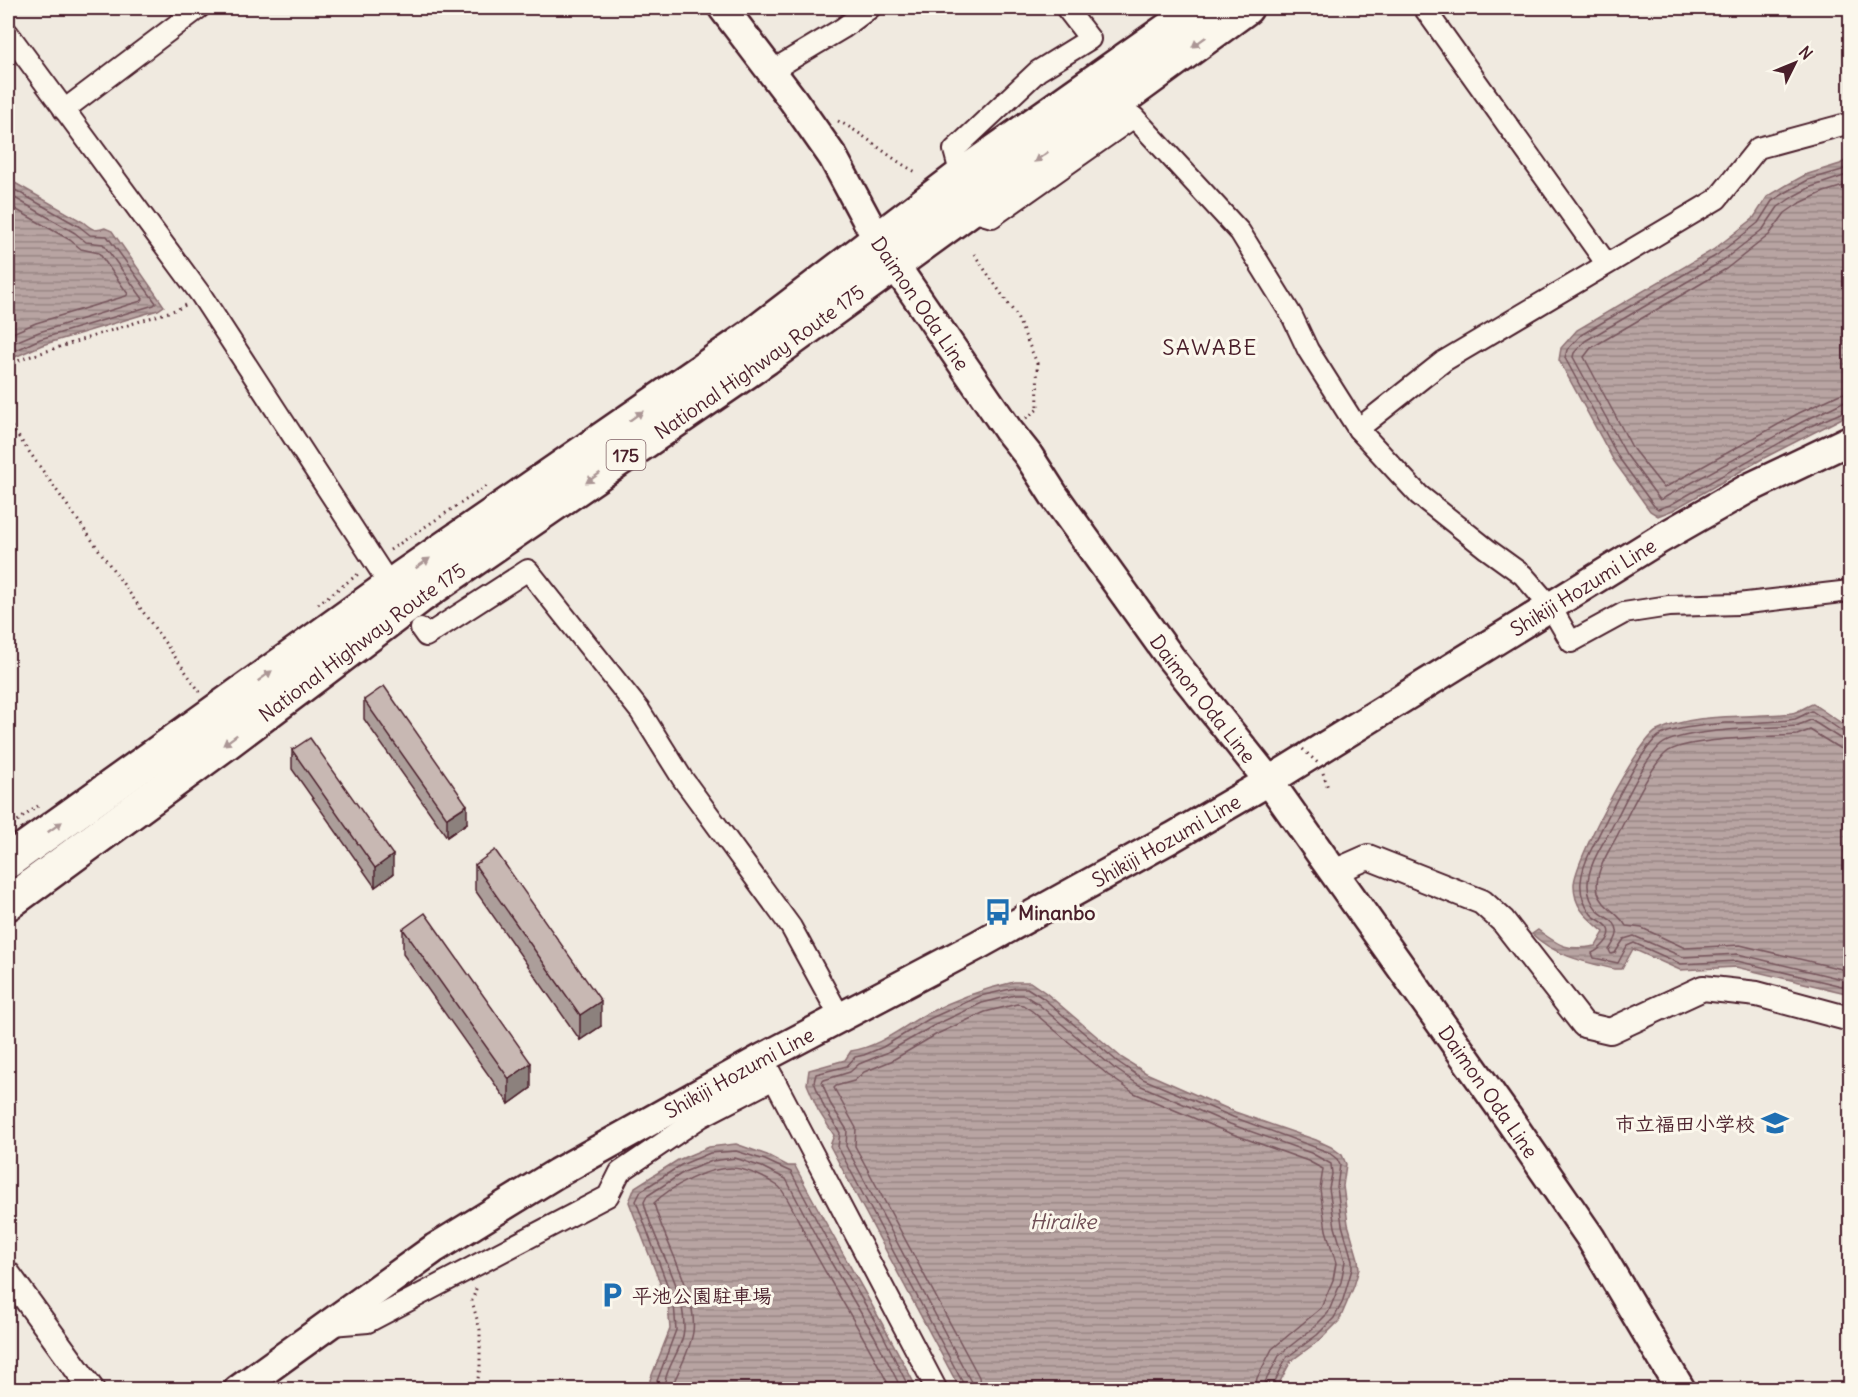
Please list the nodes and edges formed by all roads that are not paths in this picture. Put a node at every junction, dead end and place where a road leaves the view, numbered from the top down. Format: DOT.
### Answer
graph roads {
  1 [pos="199,8"];
  2 [pos="723,8"];
  3 [pos="870,8"];
  4 [pos="1066,8"];
  5 [pos="1198,8"];
  6 [pos="1246,8"];
  7 [pos="1424,8"];
  8 [pos="8,33"];
  9 [pos="771,71"];
  10 [pos="64,110"];
  11 [pos="1851,123"];
  12 [pos="961,176"];
  13 [pos="968,210"];
  14 [pos="877,239"];
  15 [pos="1606,263"];
  16 [pos="895,266"];
  17 [pos="1358,429"];
  18 [pos="1851,440"];
  19 [pos="382,573"];
  20 [pos="1851,591"];
  21 [pos="1550,606"];
  22 [pos="421,629"];
  23 [pos="1269,781"];
  24 [pos="8,861"];
  25 [pos="1334,872"];
  26 [pos="8,903"];
  27 [pos="840,1017"];
  28 [pos="1851,1019"];
  29 [pos="769,1068"];
  30 [pos="8,1274"];
  31 [pos="328,1325"];
  32 [pos="92,1389"];
  33 [pos="238,1389"];
  34 [pos="937,1389"];
  35 [pos="1681,1389"];
  1 -- 10 [label="street"];
  2 -- 9 [label="main road, Daimon Oda Line"];
  3 -- 9 [label="street"];
  4 -- 12 [label="street"];
  5 -- 12 [label="highway, National Highway Route 175 / 175"];
  6 -- 13 [label="highway, National Highway Route 175 / 175, one-way"];
  7 -- 15 [label="street"];
  8 -- 10 [label="street"];
  9 -- 14 [label="main road, Daimon Oda Line"];
  10 -- 19 [label="street"];
  11 -- 15 [label="street"];
  12 -- 14 [label="highway, National Highway Route 175 / 175"];
  13 -- 16 [label="highway, National Highway Route 175 / 175"];
  13 -- 17 [label="street"];
  14 -- 16 [label="main road, Daimon Oda Line"];
  24 -- 14 [label="highway, National Highway Route 175 / 175, one-way"];
  15 -- 17 [label="street"];
  16 -- 23 [label="main road, Daimon Oda Line"];
  16 -- 26 [label="highway, National Highway Route 175 / 175, one-way"];
  17 -- 21 [label="street"];
  18 -- 21 [label="main road, Shikiji Hozumi Line"];
  20 -- 21 [label="street"];
  21 -- 23 [label="main road, Shikiji Hozumi Line"];
  22 -- 27 [label="street"];
  23 -- 25 [label="main road, Daimon Oda Line"];
  23 -- 27 [label="main road, Shikiji Hozumi Line"];
  25 -- 28 [label="street"];
  25 -- 35 [label="main road, Daimon Oda Line"];
  27 -- 29 [label="main road, Shikiji Hozumi Line"];
  29 -- 31 [label="main road, Shikiji Hozumi Line"];
  29 -- 31 [label="street"];
  29 -- 34 [label="street"];
  30 -- 32 [label="street"];
  31 -- 33 [label="main road, Shikiji Hozumi Line"];
}
